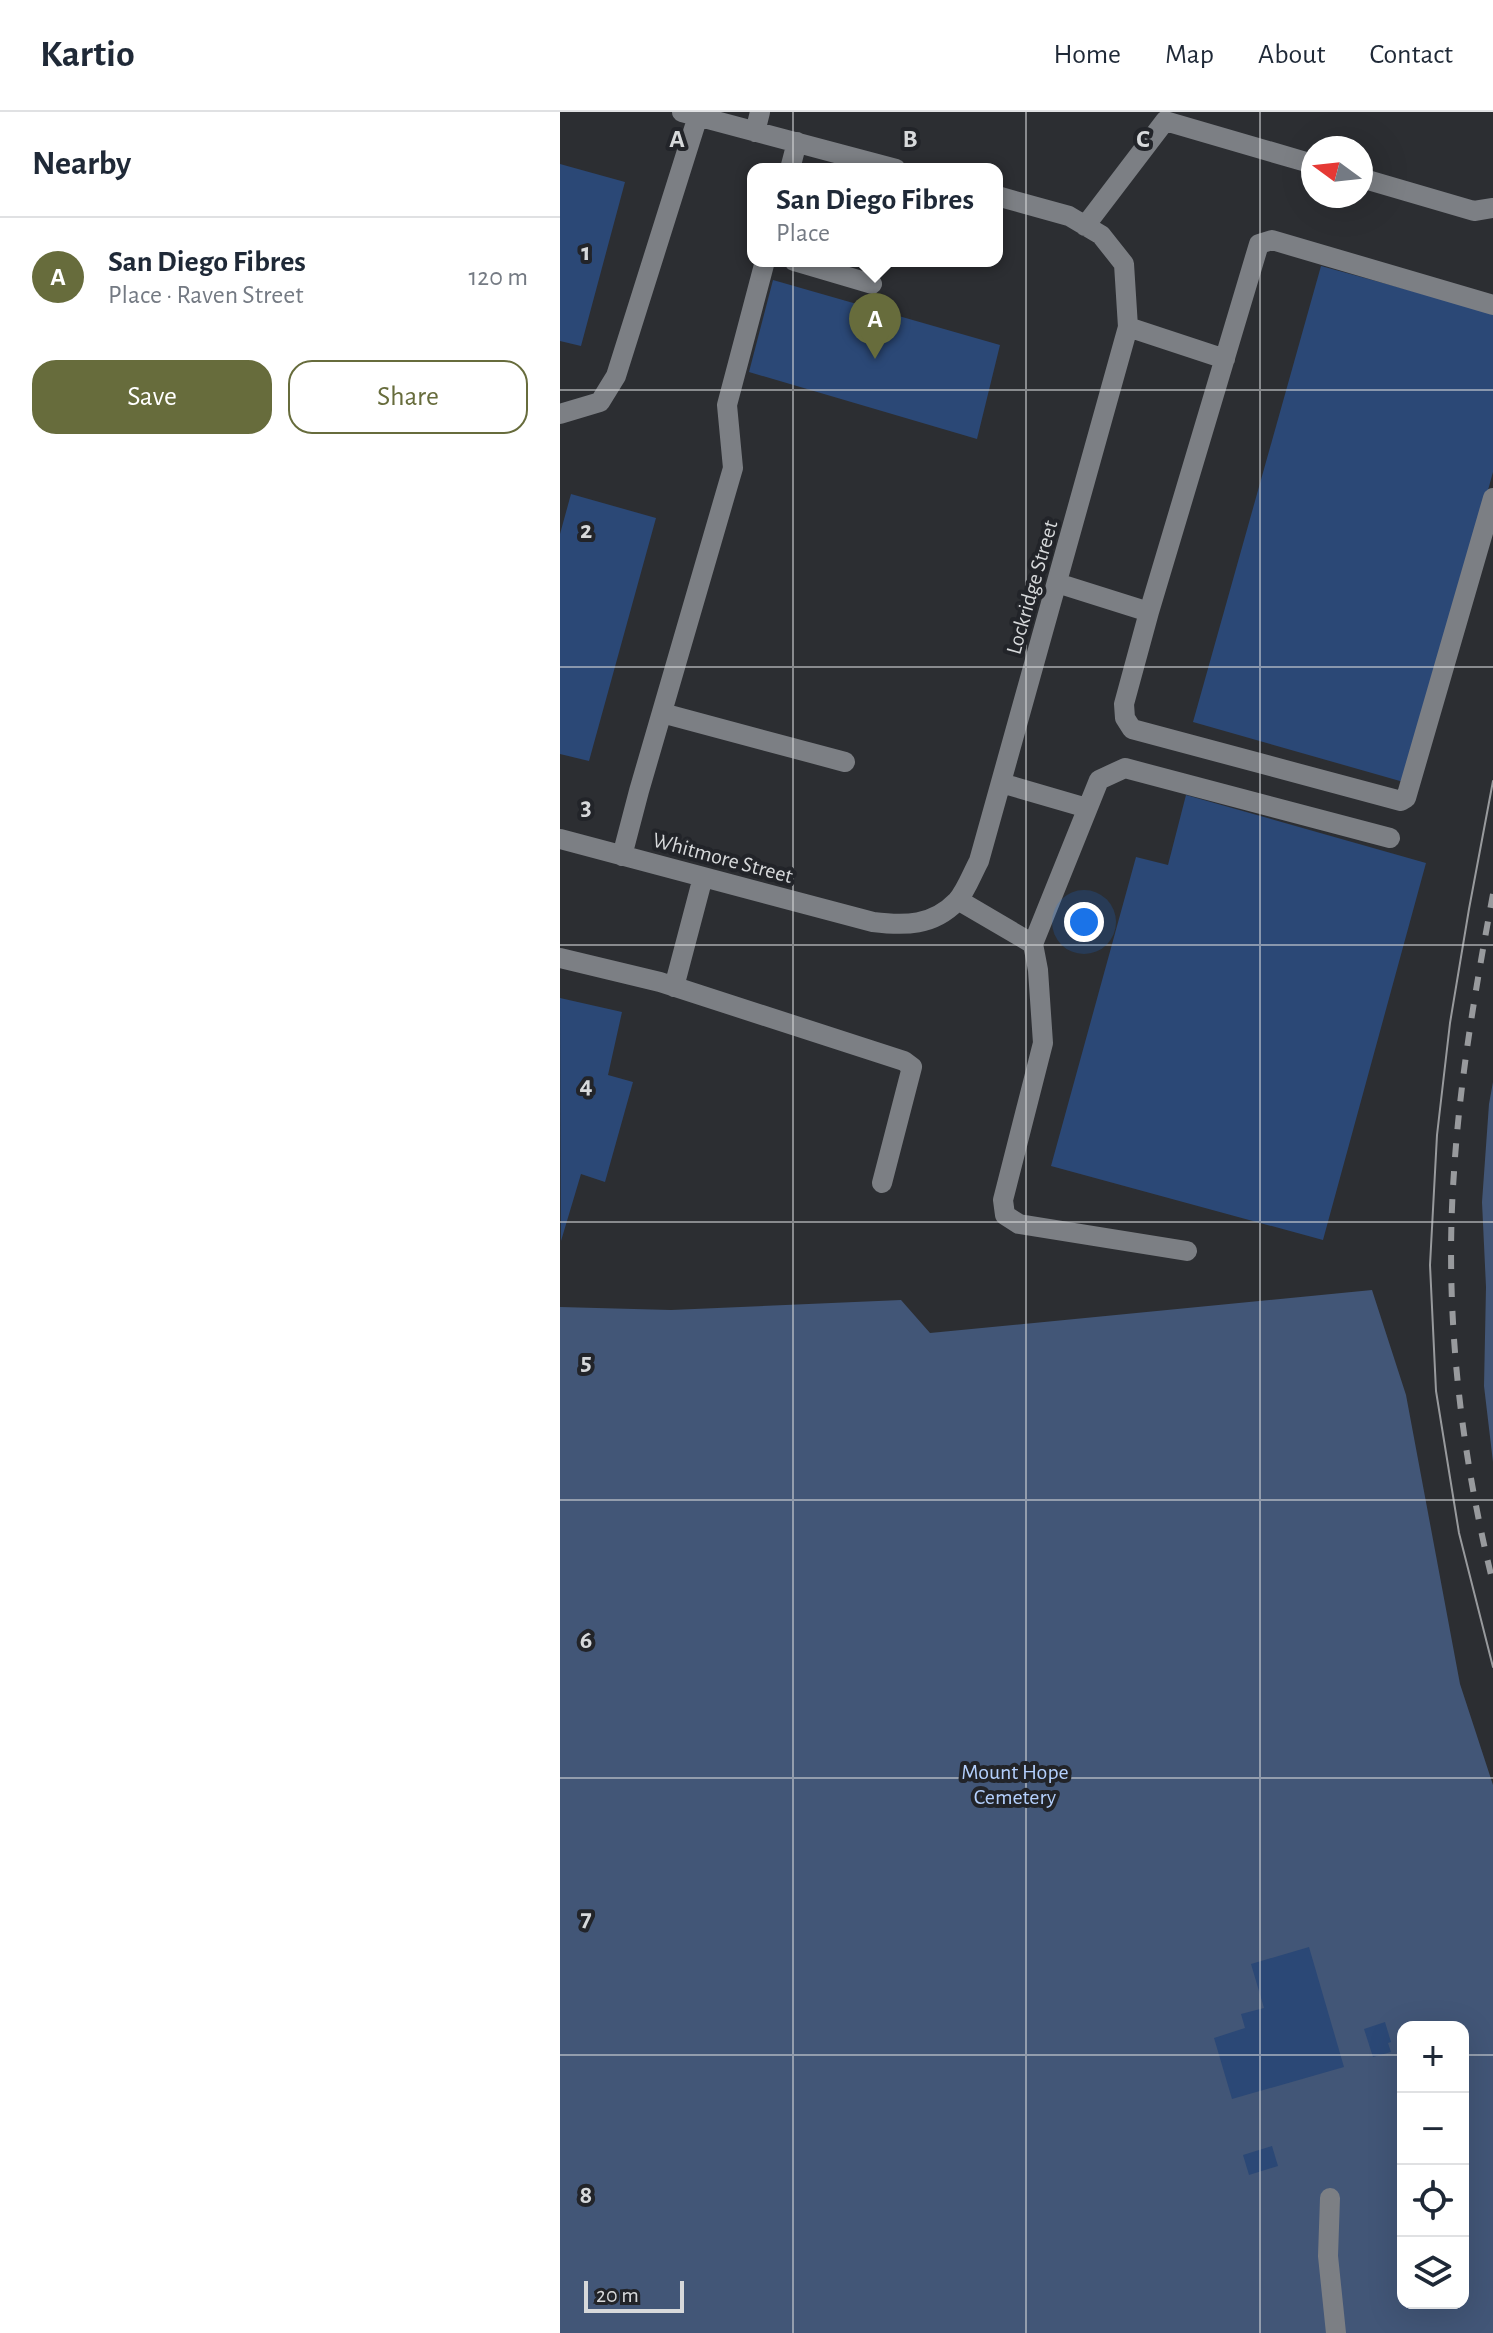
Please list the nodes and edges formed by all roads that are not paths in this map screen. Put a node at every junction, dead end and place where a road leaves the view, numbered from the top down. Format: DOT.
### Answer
graph roads {
  1 [pos="690,114"];
  2 [pos="758,122"];
  3 [pos="797,142"];
  4 [pos="1301,161"];
  5 [pos="792,163"];
  6 [pos="874,163"];
  7 [pos="1373,182"];
  8 [pos="1003,198"];
  9 [pos="1493,208"];
  10 [pos="1077,221"];
  11 [pos="763,267"];
  12 [pos="814,267"];
  13 [pos="872,284"];
  14 [pos="1493,305"];
  15 [pos="1128,327"];
  16 [pos="1225,359"];
  17 [pos="560,414"];
  18 [pos="1493,498"];
  19 [pos="1057,583"];
  20 [pos="1149,612"];
  21 [pos="662,713"];
  22 [pos="845,762"];
  23 [pos="1001,783"];
  24 [pos="1087,808"];
  25 [pos="1390,838"];
  26 [pos="560,839"];
  27 [pos="622,856"];
  28 [pos="703,877"];
  29 [pos="958,900"];
  30 [pos="873,922"];
  31 [pos="1033,944"];
  32 [pos="560,958"];
  33 [pos="674,987"];
  34 [pos="882,1183"];
  35 [pos="1187,1251"];
  36 [pos="1330,2198"];
  37 [pos="1336,2333"];
  1 -- 2 [label="street"];
  1 -- 17 [label="street"];
  2 -- 3 [label="street"];
  3 -- 5 [label="street"];
  3 -- 6 [label="street"];
  4 -- 10 [label="street"];
  7 -- 9 [label="street"];
  8 -- 10 [label="street"];
  10 -- 15 [label="street, Lockridge Street"];
  11 -- 21 [label="street"];
  12 -- 13 [label="street"];
  14 -- 16 [label="street"];
  15 -- 16 [label="street"];
  15 -- 19 [label="street, Lockridge Street"];
  16 -- 20 [label="street"];
  18 -- 20 [label="street"];
  19 -- 20 [label="street"];
  19 -- 23 [label="street, Lockridge Street"];
  21 -- 22 [label="street"];
  21 -- 27 [label="street"];
  23 -- 24 [label="street"];
  23 -- 29 [label="street, Lockridge Street"];
  24 -- 25 [label="street"];
  24 -- 31 [label="street"];
  26 -- 27 [label="street, Whitmore Street"];
  27 -- 28 [label="street, Whitmore Street"];
  28 -- 30 [label="street, Whitmore Street"];
  28 -- 33 [label="street"];
  29 -- 30 [label="street, Lockridge Street"];
  29 -- 31 [label="street"];
  31 -- 35 [label="street"];
  32 -- 33 [label="street"];
  33 -- 34 [label="street"];
  36 -- 37 [label="street"];
}
